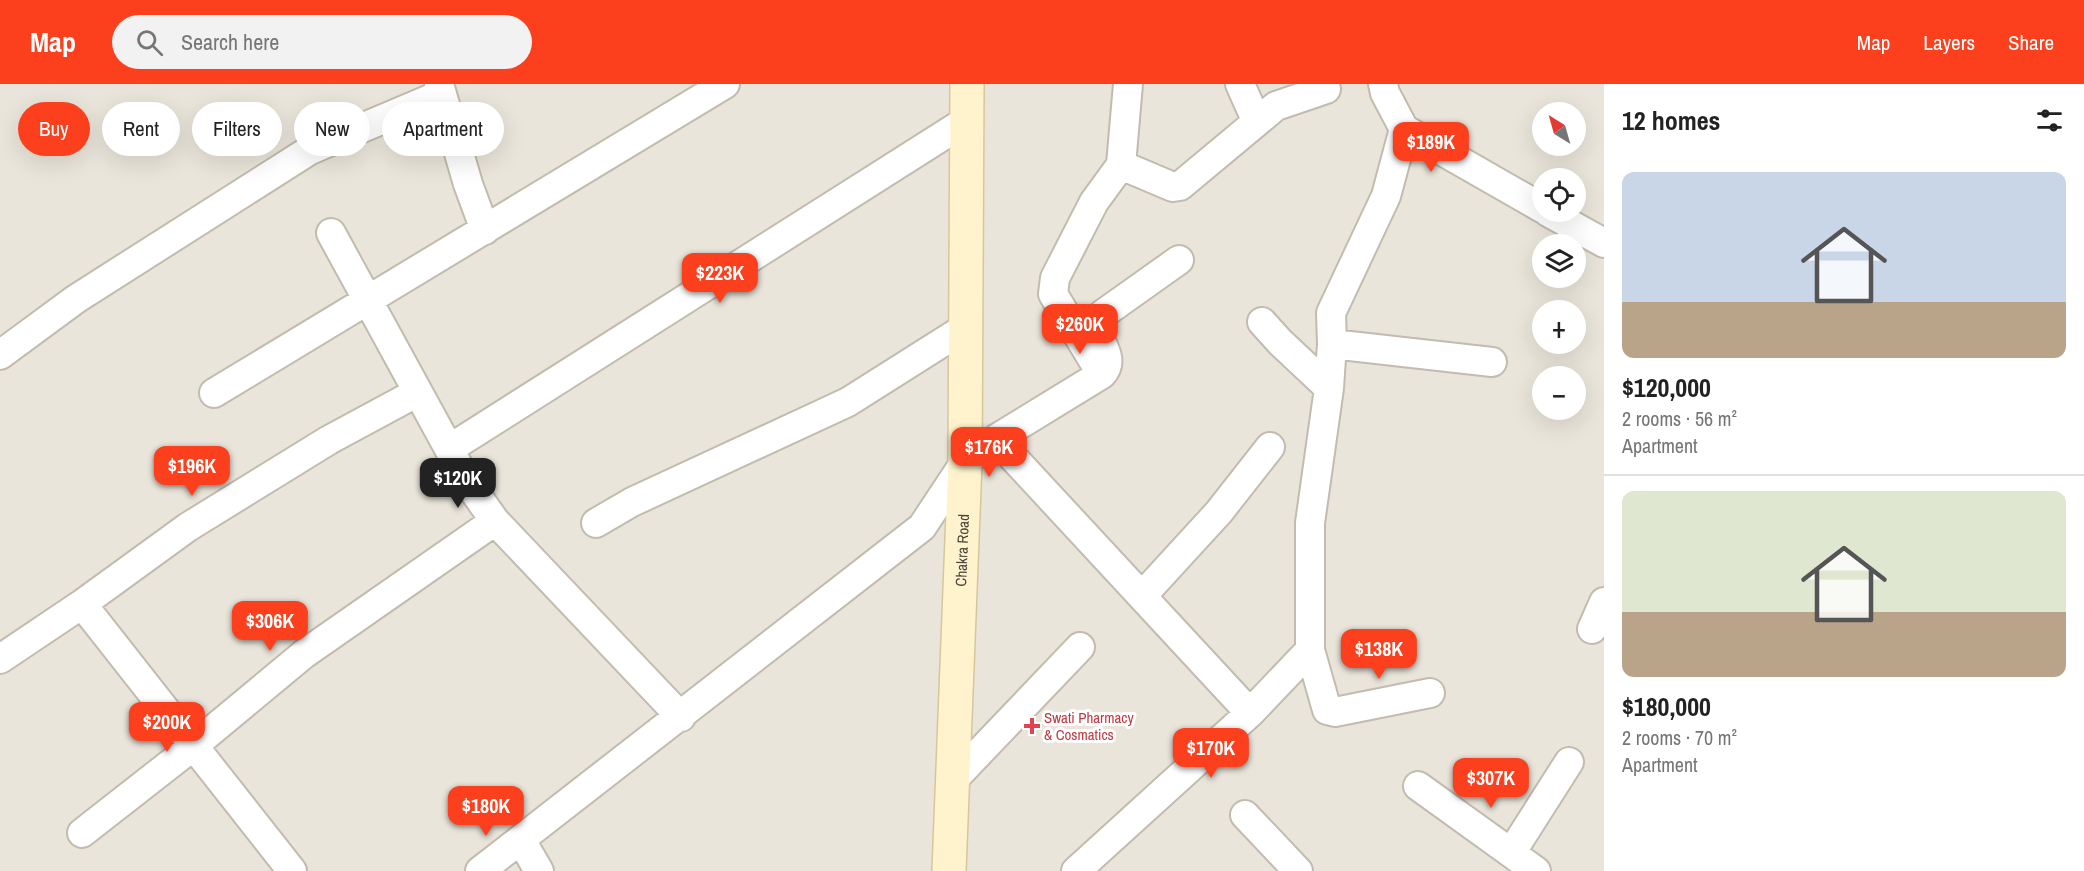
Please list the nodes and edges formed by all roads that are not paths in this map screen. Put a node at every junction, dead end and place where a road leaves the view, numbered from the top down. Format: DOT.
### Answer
graph roads {
  1 [pos="725,84"];
  2 [pos="967,84"];
  3 [pos="1128,84"];
  4 [pos="1240,84"];
  5 [pos="1383,84"];
  6 [pos="441,89"];
  7 [pos="1326,89"];
  8 [pos="1256,120"];
  9 [pos="966,121"];
  10 [pos="1404,129"];
  11 [pos="1121,165"];
  12 [pos="1532,202"];
  13 [pos="1566,222"];
  14 [pos="484,230"];
  15 [pos="331,233"];
  16 [pos="1604,243"];
  17 [pos="1179,260"];
  18 [pos="366,300"];
  19 [pos="1262,322"];
  20 [pos="965,328"];
  21 [pos="1332,344"];
  22 [pos="0,355"];
  23 [pos="1492,362"];
  24 [pos="1102,374"];
  25 [pos="1329,388"];
  26 [pos="418,392"];
  27 [pos="214,393"];
  28 [pos="996,439"];
  29 [pos="1270,447"];
  30 [pos="449,448"];
  31 [pos="964,462"];
  32 [pos="495,521"];
  33 [pos="596,523"];
  34 [pos="1142,596"];
  35 [pos="1604,602"];
  36 [pos="82,604"];
  37 [pos="1592,629"];
  38 [pos="1080,648"];
  39 [pos="1310,650"];
  40 [pos="0,659"];
  41 [pos="1430,693"];
  42 [pos="1250,713"];
  43 [pos="681,717"];
  44 [pos="192,747"];
  45 [pos="1569,762"];
  46 [pos="952,781"];
  47 [pos="1418,786"];
  48 [pos="1245,815"];
  49 [pos="82,833"];
  50 [pos="521,840"];
  51 [pos="1511,853"];
  52 [pos="292,871"];
  53 [pos="480,871"];
  54 [pos="539,871"];
  55 [pos="949,871"];
  56 [pos="1076,871"];
  57 [pos="1298,871"];
  58 [pos="1536,871"];
  1 -- 14 [label="street"];
  2 -- 9 [label="main road, Chakra Road"];
  3 -- 11 [label="street"];
  4 -- 8 [label="street"];
  5 -- 10 [label="street"];
  6 -- 14 [label="street"];
  6 -- 22 [label="street"];
  7 -- 8 [label="street"];
  8 -- 11 [label="street"];
  9 -- 20 [label="main road, Chakra Road"];
  9 -- 30 [label="street"];
  10 -- 12 [label="street"];
  10 -- 21 [label="street"];
  11 -- 24 [label="street"];
  13 -- 16 [label="street"];
  14 -- 18 [label="street"];
  15 -- 18 [label="street"];
  17 -- 24 [label="street"];
  18 -- 26 [label="street"];
  18 -- 27 [label="street"];
  19 -- 25 [label="street"];
  20 -- 31 [label="main road, Chakra Road"];
  20 -- 33 [label="street"];
  21 -- 23 [label="street"];
  21 -- 25 [label="street"];
  24 -- 28 [label="street"];
  25 -- 39 [label="street"];
  26 -- 30 [label="street"];
  26 -- 36 [label="street"];
  28 -- 31 [label="street"];
  28 -- 34 [label="street"];
  29 -- 34 [label="street"];
  30 -- 32 [label="street"];
  31 -- 43 [label="street"];
  31 -- 46 [label="main road, Chakra Road"];
  32 -- 43 [label="street"];
  32 -- 44 [label="street"];
  34 -- 42 [label="street"];
  35 -- 37 [label="street"];
  36 -- 40 [label="street"];
  36 -- 44 [label="street"];
  38 -- 46 [label="street"];
  39 -- 41 [label="street"];
  39 -- 42 [label="street"];
  42 -- 56 [label="street"];
  43 -- 50 [label="street"];
  44 -- 49 [label="street"];
  44 -- 52 [label="street"];
  45 -- 51 [label="street"];
  46 -- 55 [label="main road, Chakra Road"];
  47 -- 51 [label="street"];
  48 -- 57 [label="street"];
  50 -- 53 [label="street"];
  50 -- 54 [label="street"];
  51 -- 58 [label="street"];
}
